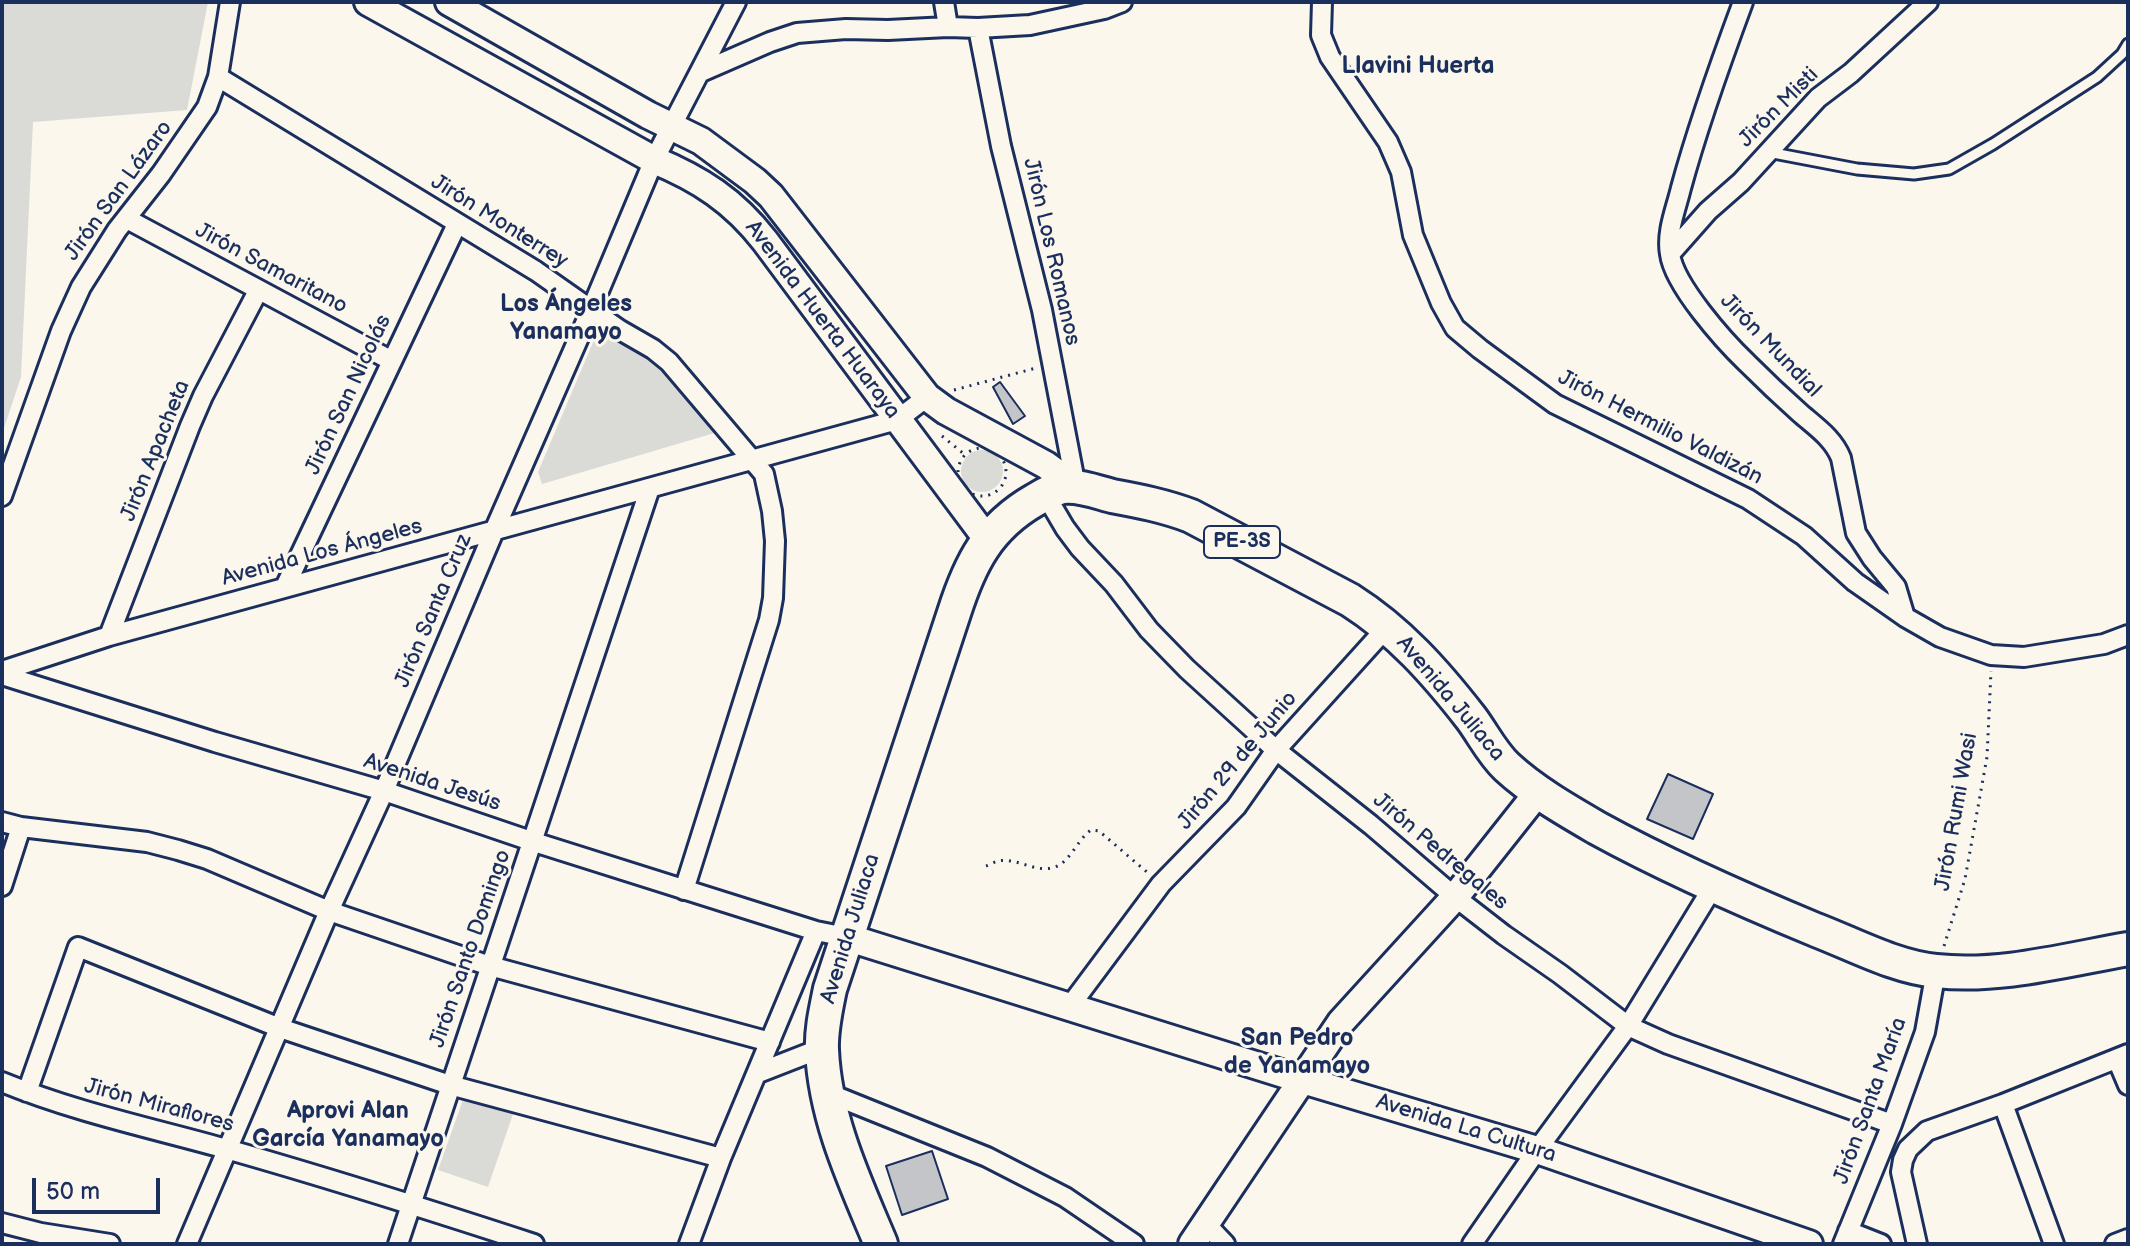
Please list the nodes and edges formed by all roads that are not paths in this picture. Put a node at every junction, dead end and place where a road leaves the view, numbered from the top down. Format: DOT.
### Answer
graph roads {
  1 [pos="230,2"];
  2 [pos="368,2"];
  3 [pos="449,2"];
  4 [pos="736,2"];
  5 [pos="944,2"];
  6 [pos="1122,2"];
  7 [pos="1742,2"];
  8 [pos="1928,2"];
  9 [pos="1323,3"];
  10 [pos="948,27"];
  11 [pos="978,28"];
  12 [pos="2128,44"];
  13 [pos="701,72"];
  14 [pos="218,77"];
  15 [pos="671,128"];
  16 [pos="1768,152"];
  17 [pos="654,160"];
  18 [pos="127,219"];
  19 [pos="457,224"];
  20 [pos="1670,254"];
  21 [pos="258,291"];
  22 [pos="591,310"];
  23 [pos="392,361"];
  24 [pos="927,397"];
  25 [pos="897,420"];
  26 [pos="752,459"];
  27 [pos="1076,487"];
  28 [pos="650,488"];
  29 [pos="1045,494"];
  30 [pos="2,496"];
  31 [pos="494,531"];
  32 [pos="987,539"];
  33 [pos="285,587"];
  34 [pos="1905,617"];
  35 [pos="1388,626"];
  36 [pos="2128,635"];
  37 [pos="109,636"];
  38 [pos="2,673"];
  39 [pos="1276,750"];
  40 [pos="384,791"];
  41 [pos="1539,791"];
  42 [pos="2,822"];
  43 [pos="21,827"];
  44 [pos="534,842"];
  45 [pos="2,886"];
  46 [pos="1713,887"];
  47 [pos="684,890"];
  48 [pos="1455,897"];
  49 [pos="329,911"];
  50 [pos="831,934"];
  51 [pos="2128,949"];
  52 [pos="490,966"];
  53 [pos="1936,971"];
  54 [pos="1070,1006"];
  55 [pos="1628,1026"];
  56 [pos="280,1028"];
  57 [pos="770,1042"];
  58 [pos="822,1048"];
  59 [pos="2123,1056"];
  60 [pos="758,1073"];
  61 [pos="1303,1080"];
  62 [pos="2,1082"];
  63 [pos="450,1085"];
  64 [pos="2128,1085"];
  65 [pos="27,1092"];
  66 [pos="828,1093"];
  67 [pos="2003,1104"];
  68 [pos="1892,1124"];
  69 [pos="228,1149"];
  70 [pos="1537,1150"];
  71 [pos="721,1158"];
  72 [pos="412,1204"];
  73 [pos="2,1223"];
  74 [pos="1199,1234"];
  75 [pos="1845,1238"];
  76 [pos="2128,1239"];
  77 [pos="110,1244"];
  78 [pos="187,1244"];
  79 [pos="398,1244"];
  80 [pos="534,1244"];
  81 [pos="689,1244"];
  82 [pos="881,1244"];
  83 [pos="1134,1244"];
  84 [pos="1225,1244"];
  85 [pos="1472,1244"];
  86 [pos="1809,1244"];
  87 [pos="1881,1244"];
  88 [pos="1917,1244"];
  89 [pos="2054,1244"];
  90 [pos="2115,1244"];
  1 -- 14 [label="street, Jirón San Lázaro"];
  2 -- 17 [label="street, Avenida Huerta Huaraya"];
  3 -- 15 [label="street, Avenida Huerta Huaraya"];
  4 -- 13 [label="street, Jirón Santa Cruz"];
  5 -- 10 [label="street"];
  6 -- 11 [label="street"];
  7 -- 20 [label="street"];
  8 -- 16 [label="street, Jirón Misti"];
  9 -- 34 [label="street, Jirón Hermilio Valdizán"];
  10 -- 11 [label="street"];
  10 -- 13 [label="street"];
  11 -- 27 [label="street, Jirón Los Romanos"];
  12 -- 16 [label="lane"];
  13 -- 15 [label="street, Jirón Santa Cruz"];
  14 -- 18 [label="street, Jirón San Lázaro"];
  14 -- 19 [label="street, Jirón Monterrey"];
  15 -- 17 [label="street, Jirón Santa Cruz"];
  15 -- 24 [label="street, Avenida Huerta Huaraya"];
  16 -- 20 [label="street, Jirón Misti"];
  17 -- 22 [label="street, Jirón Santa Cruz"];
  17 -- 25 [label="street, Avenida Huerta Huaraya"];
  18 -- 21 [label="street, Jirón Samaritano"];
  18 -- 30 [label="street, Jirón San Lázaro"];
  19 -- 22 [label="street, Jirón Monterrey"];
  19 -- 23 [label="street, Jirón San Nicolás"];
  20 -- 34 [label="street, Jirón Mundial"];
  21 -- 23 [label="street, Jirón Samaritano"];
  21 -- 37 [label="street, Jirón Apacheta"];
  22 -- 26 [label="street, Jirón Monterrey"];
  22 -- 31 [label="street, Jirón Santa Cruz"];
  23 -- 33 [label="street, Jirón San Nicolás"];
  24 -- 25 [label="street, Avenida Los Ángeles"];
  24 -- 27 [label="street, Avenida Huerta Huaraya"];
  25 -- 26 [label="street, Avenida Los Ángeles"];
  25 -- 32 [label="street, Avenida Huerta Huaraya"];
  26 -- 28 [label="street, Avenida Los Ángeles"];
  26 -- 47 [label="street, Jirón Monterrey"];
  27 -- 29 [label="highway, Avenida Juliaca / PE-3S"];
  27 -- 35 [label="highway, Avenida Juliaca / PE-3S"];
  28 -- 31 [label="street, Avenida Los Ángeles"];
  28 -- 44 [label="street, Jirón Santo Domingo"];
  29 -- 32 [label="highway, Avenida Juliaca / PE-3S"];
  29 -- 39 [label="street, Jirón Pedregales"];
  31 -- 33 [label="street, Avenida Los Ángeles"];
  31 -- 40 [label="street, Jirón Santa Cruz"];
  32 -- 50 [label="highway, Avenida Juliaca / PE-3S"];
  33 -- 37 [label="street, Avenida Los Ángeles"];
  34 -- 36 [label="street, Jirón Hermilio Valdizán"];
  35 -- 39 [label="street, Jirón 29 de Junio"];
  35 -- 41 [label="highway, Avenida Juliaca / PE-3S"];
  37 -- 38 [label="street, Avenida Los Ángeles"];
  38 -- 40 [label="street, Avenida Jesús"];
  39 -- 48 [label="street, Jirón Pedregales"];
  39 -- 54 [label="street, Jirón 29 de Junio"];
  40 -- 44 [label="street, Avenida Jesús"];
  40 -- 49 [label="street, Jirón Santa Cruz"];
  41 -- 46 [label="highway, Avenida Juliaca / PE-3S"];
  41 -- 48 [label="street"];
  42 -- 43 [label="street"];
  43 -- 45 [label="street"];
  43 -- 49 [label="street"];
  44 -- 47 [label="street, Avenida Jesús"];
  44 -- 52 [label="street, Jirón Santo Domingo"];
  46 -- 53 [label="highway, Avenida Juliaca / PE-3S"];
  46 -- 55 [label="street"];
  47 -- 50 [label="street, Avenida Jesús"];
  48 -- 55 [label="street, Jirón Pedregales"];
  48 -- 61 [label="street"];
  49 -- 52 [label="street"];
  49 -- 56 [label="street, Jirón Santa Cruz"];
  50 -- 54 [label="street, Avenida La Cultura"];
  50 -- 57 [label="street"];
  50 -- 58 [label="highway, Avenida Juliaca / PE-3S"];
  51 -- 53 [label="highway, Avenida Juliaca / PE-3S"];
  52 -- 57 [label="street"];
  52 -- 63 [label="street, Jirón Santo Domingo"];
  53 -- 68 [label="street, Jirón Santa María"];
  54 -- 61 [label="street, Avenida La Cultura"];
  55 -- 68 [label="street, Jirón Pedregales"];
  55 -- 70 [label="street"];
  56 -- 63 [label="street"];
  56 -- 65 [label="street"];
  56 -- 69 [label="street, Jirón Santa Cruz"];
  57 -- 60 [label="street"];
  58 -- 60 [label="street"];
  58 -- 66 [label="highway, Avenida Juliaca / PE-3S"];
  59 -- 64 [label="street"];
  59 -- 67 [label="street"];
  60 -- 71 [label="street"];
  61 -- 70 [label="street, Avenida La Cultura"];
  61 -- 74 [label="street"];
  62 -- 65 [label="street, Jirón Miraflores"];
  63 -- 71 [label="street"];
  63 -- 72 [label="street, Jirón Santo Domingo"];
  65 -- 69 [label="street, Jirón Miraflores"];
  66 -- 82 [label="highway, Avenida Juliaca / PE-3S"];
  66 -- 83 [label="street"];
  67 -- 88 [label="street"];
  67 -- 89 [label="street"];
  68 -- 75 [label="street, Jirón Santa María"];
  69 -- 72 [label="street, Jirón Miraflores"];
  69 -- 78 [label="street, Jirón Santa Cruz"];
  70 -- 85 [label="street"];
  70 -- 86 [label="street, Avenida La Cultura"];
  71 -- 81 [label="street"];
  72 -- 79 [label="street, Jirón Santo Domingo"];
  72 -- 80 [label="street, Jirón Miraflores"];
  73 -- 77 [label="street"];
  74 -- 84 [label="street"];
  75 -- 87 [label="street"];
  76 -- 90 [label="street"];
}
